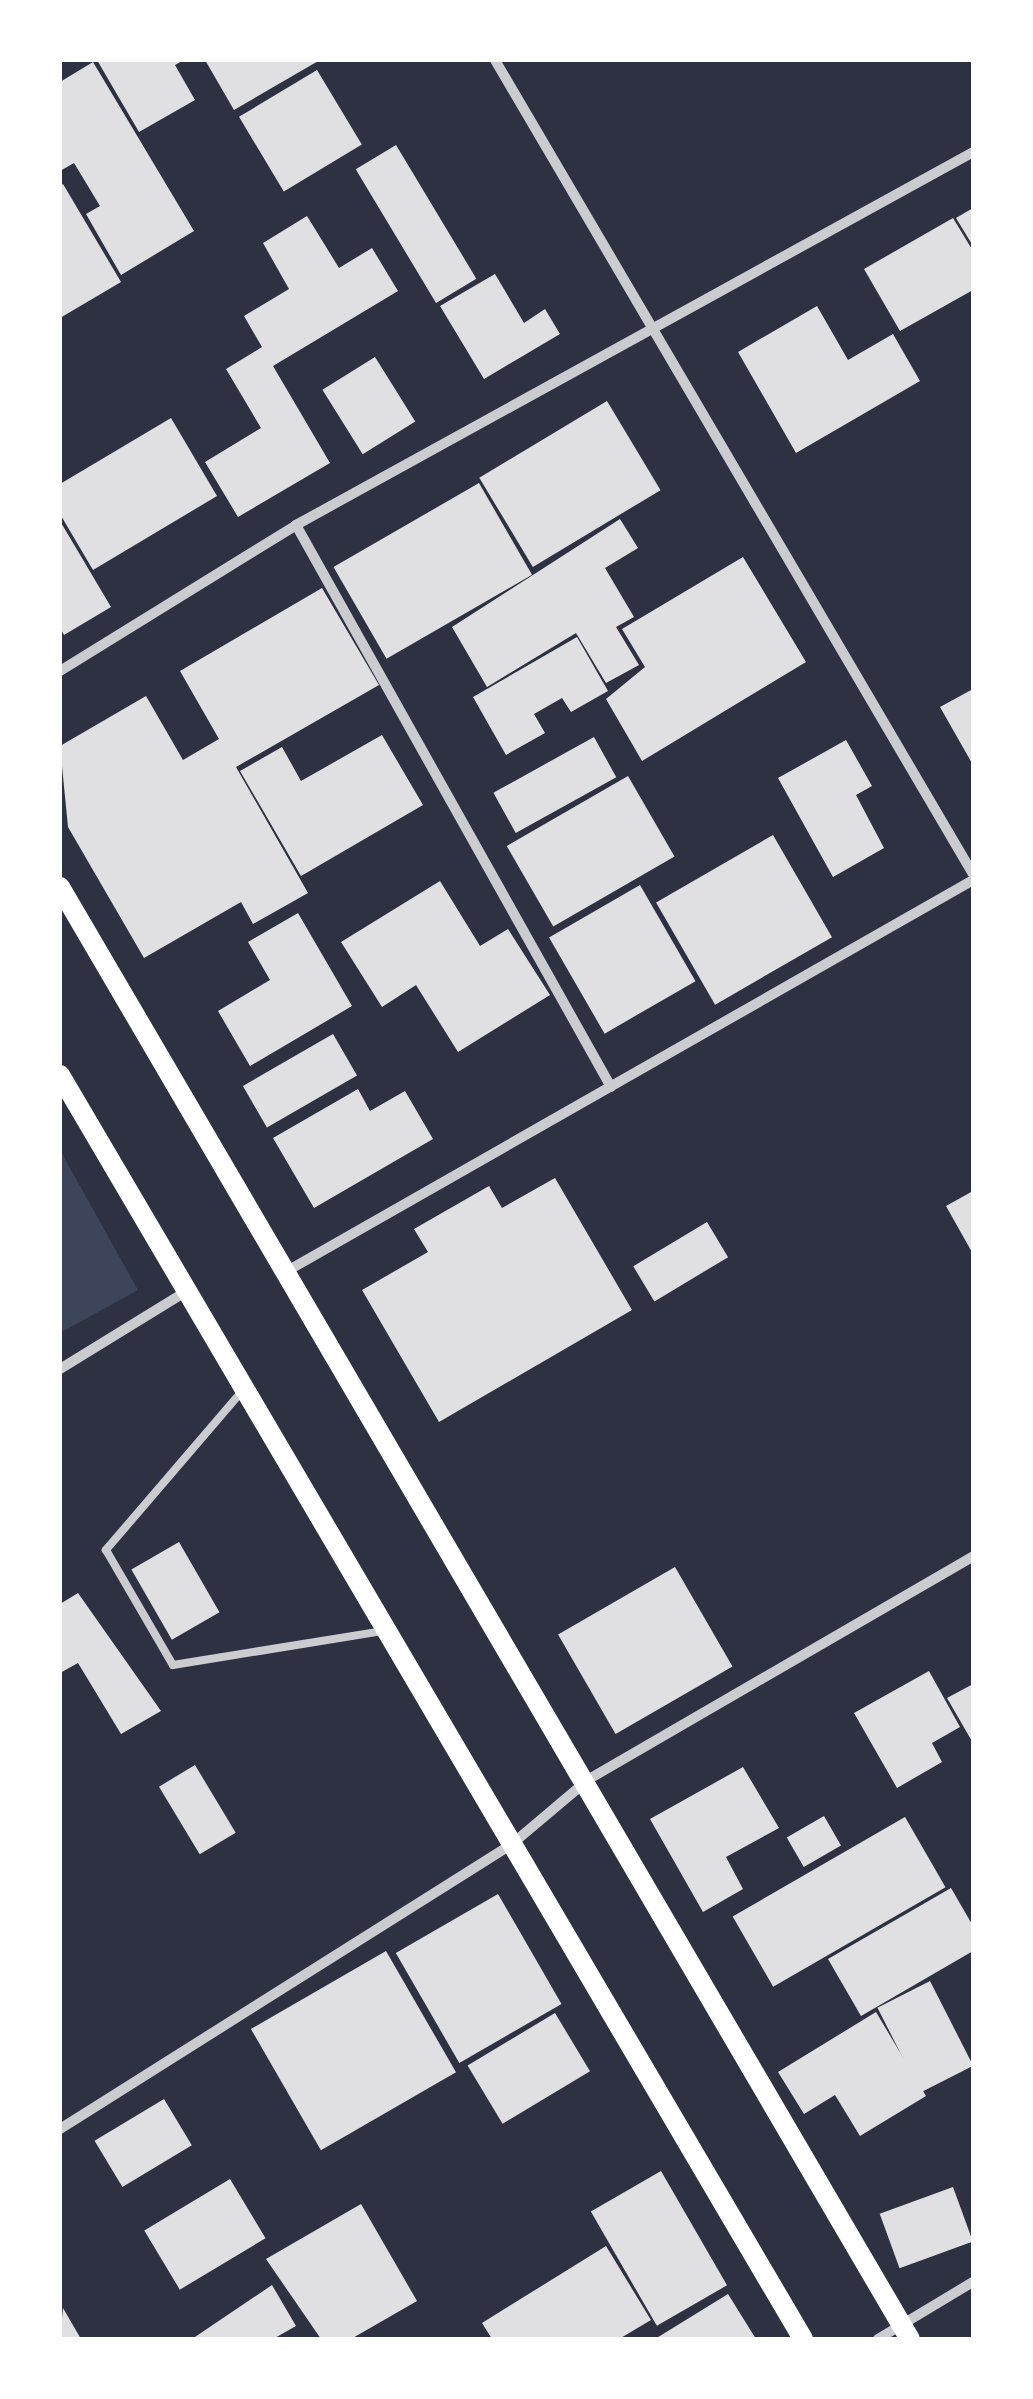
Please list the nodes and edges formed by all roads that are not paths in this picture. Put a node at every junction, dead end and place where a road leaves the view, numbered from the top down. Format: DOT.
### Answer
graph roads {
  1 [pos="495,60"];
  2 [pos="973,152"];
  3 [pos="658,332"];
  4 [pos="296,525"];
  5 [pos="60,671"];
  6 [pos="973,877"];
  7 [pos="60,887"];
  8 [pos="60,1075"];
  9 [pos="611,1087"];
  10 [pos="288,1271"];
  11 [pos="185,1292"];
  12 [pos="60,1369"];
  13 [pos="242,1390"];
  14 [pos="973,1556"];
  15 [pos="386,1630"];
  16 [pos="589,1779"];
  17 [pos="512,1844"];
  18 [pos="60,2129"];
  19 [pos="973,2282"];
  20 [pos="905,2331"];
  21 [pos="803,2339"];
  22 [pos="878,2339"];
  1 -- 3 [label="street"];
  2 -- 3 [label="street"];
  3 -- 4 [label="street"];
  3 -- 6 [label="street"];
  4 -- 5 [label="street"];
  4 -- 9 [label="street"];
  6 -- 9 [label="street"];
  7 -- 10 [label="main road"];
  8 -- 11 [label="main road"];
  9 -- 10 [label="street"];
  10 -- 16 [label="main road"];
  11 -- 12 [label="street"];
  11 -- 13 [label="main road"];
  13 -- 15 [label="main road"];
  13 -- 15 [label="lane"];
  14 -- 16 [label="street"];
  15 -- 17 [label="main road"];
  16 -- 17 [label="street"];
  16 -- 20 [label="main road"];
  17 -- 18 [label="street"];
  17 -- 21 [label="main road"];
  19 -- 20 [label="street"];
  20 -- 22 [label="street"];
}
